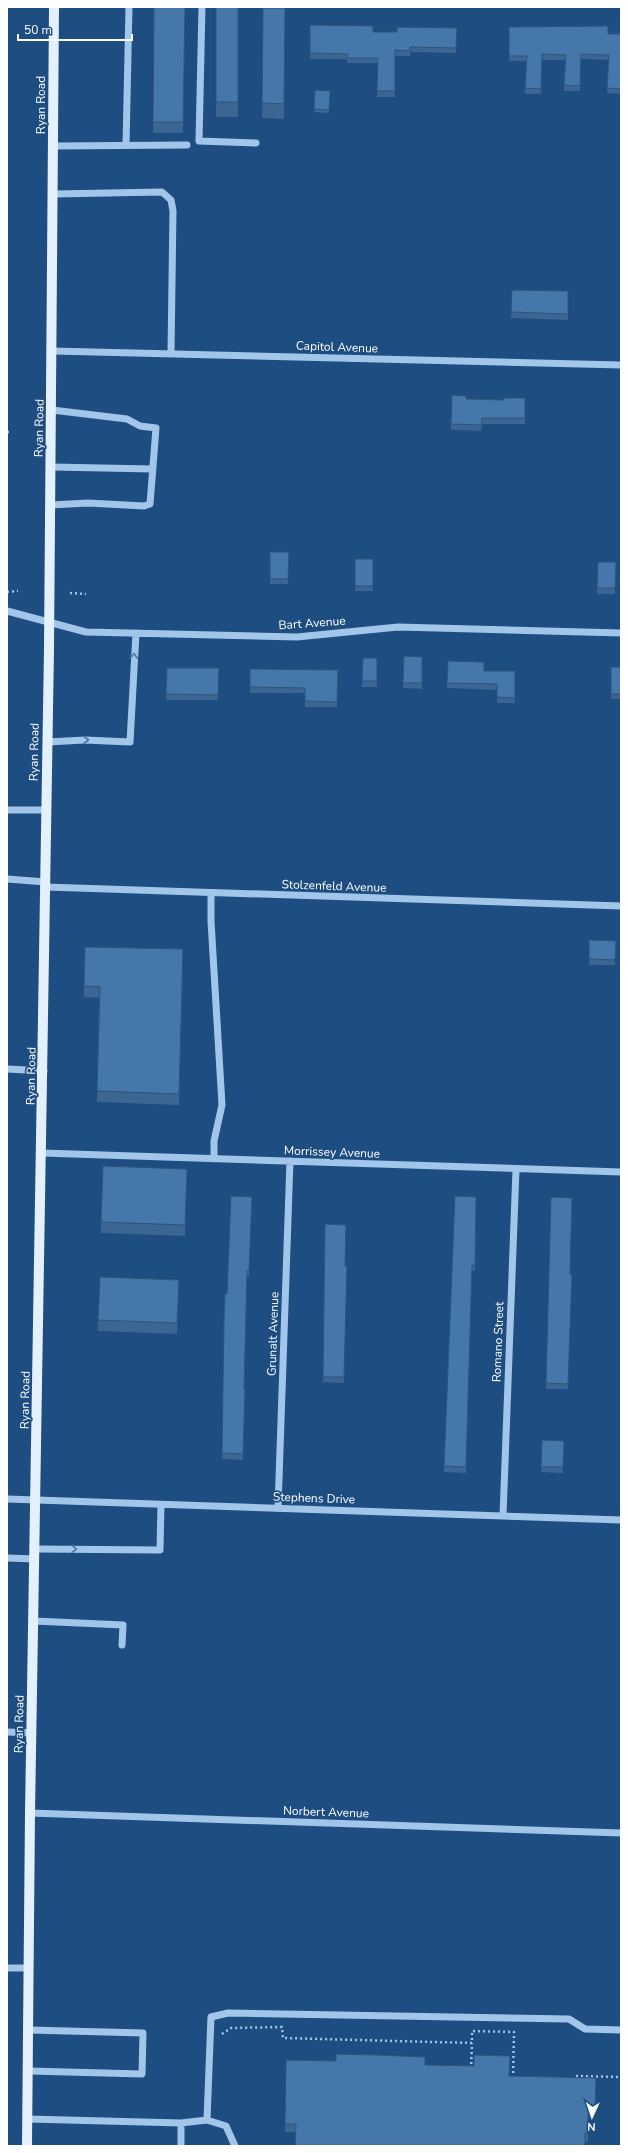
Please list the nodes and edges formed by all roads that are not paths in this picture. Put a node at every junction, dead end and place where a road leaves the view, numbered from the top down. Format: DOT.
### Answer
graph roads {
  1 [pos="54,7"];
  2 [pos="129,7"];
  3 [pos="202,7"];
  4 [pos="256,143"];
  5 [pos="126,145"];
  6 [pos="187,145"];
  7 [pos="54,146"];
  8 [pos="54,194"];
  9 [pos="53,351"];
  10 [pos="171,353"];
  11 [pos="621,365"];
  12 [pos="52,410"];
  13 [pos="52,467"];
  14 [pos="153,469"];
  15 [pos="51,505"];
  16 [pos="7,611"];
  17 [pos="50,622"];
  18 [pos="136,633"];
  19 [pos="621,633"];
  20 [pos="48,742"];
  21 [pos="7,810"];
  22 [pos="47,810"];
  23 [pos="7,879"];
  24 [pos="46,884"];
  25 [pos="211,893"];
  26 [pos="621,906"];
  27 [pos="7,1069"];
  28 [pos="44,1070"];
  29 [pos="42,1153"];
  30 [pos="214,1159"];
  31 [pos="290,1161"];
  32 [pos="516,1169"];
  33 [pos="621,1172"];
  34 [pos="7,1499"];
  35 [pos="36,1500"];
  36 [pos="161,1505"];
  37 [pos="278,1508"];
  38 [pos="503,1516"];
  39 [pos="621,1520"];
  40 [pos="35,1554"];
  41 [pos="7,1558"];
  42 [pos="34,1621"];
  43 [pos="122,1645"];
  44 [pos="7,1732"];
  45 [pos="32,1733"];
  46 [pos="30,1813"];
  47 [pos="621,1833"];
  48 [pos="7,1968"];
  49 [pos="28,1968"];
  50 [pos="29,2030"];
  51 [pos="621,2030"];
  52 [pos="29,2071"];
  53 [pos="28,2119"];
  54 [pos="207,2120"];
  55 [pos="181,2123"];
  56 [pos="27,2146"];
  57 [pos="181,2146"];
  58 [pos="235,2146"];
  1 -- 7 [label="main road, Ryan Road"];
  2 -- 5 [label="street"];
  3 -- 4 [label="street"];
  5 -- 6 [label="street"];
  5 -- 7 [label="street"];
  7 -- 8 [label="main road, Ryan Road"];
  8 -- 9 [label="main road, Ryan Road"];
  8 -- 10 [label="street"];
  9 -- 10 [label="street, Capitol Avenue"];
  9 -- 12 [label="main road, Ryan Road"];
  10 -- 11 [label="street, Capitol Avenue"];
  12 -- 13 [label="main road, Ryan Road"];
  12 -- 14 [label="street"];
  13 -- 14 [label="street"];
  13 -- 15 [label="main road, Ryan Road"];
  14 -- 15 [label="street"];
  15 -- 17 [label="main road, Ryan Road"];
  16 -- 17 [label="street, Bart Avenue"];
  17 -- 18 [label="street, Bart Avenue"];
  17 -- 20 [label="main road, Ryan Road"];
  18 -- 19 [label="street, Bart Avenue"];
  20 -- 18 [label="street, one-way"];
  20 -- 22 [label="main road, Ryan Road"];
  21 -- 22 [label="street"];
  22 -- 24 [label="main road, Ryan Road"];
  23 -- 24 [label="street, Stolzenfeld Avenue"];
  24 -- 25 [label="street, Stolzenfeld Avenue"];
  24 -- 28 [label="main road, Ryan Road"];
  25 -- 26 [label="street, Stolzenfeld Avenue"];
  25 -- 30 [label="street"];
  27 -- 28 [label="street"];
  28 -- 29 [label="main road, Ryan Road"];
  29 -- 30 [label="street, Morrissey Avenue"];
  29 -- 35 [label="main road, Ryan Road"];
  30 -- 31 [label="street, Morrissey Avenue"];
  31 -- 32 [label="street, Morrissey Avenue"];
  31 -- 37 [label="street, Grunalt Avenue"];
  32 -- 33 [label="street, Morrissey Avenue"];
  32 -- 38 [label="street, Romano Street"];
  34 -- 35 [label="street, Stephens Drive"];
  35 -- 36 [label="street, Stephens Drive"];
  35 -- 40 [label="main road, Ryan Road"];
  36 -- 37 [label="street, Stephens Drive"];
  40 -- 36 [label="street, one-way"];
  37 -- 38 [label="street, Stephens Drive"];
  38 -- 39 [label="street, Stephens Drive"];
  40 -- 41 [label="street"];
  40 -- 42 [label="main road, Ryan Road"];
  42 -- 43 [label="street"];
  42 -- 45 [label="main road, Ryan Road"];
  44 -- 45 [label="street"];
  45 -- 46 [label="main road, Ryan Road"];
  46 -- 47 [label="street, Norbert Avenue"];
  46 -- 49 [label="main road, Ryan Road"];
  48 -- 49 [label="street"];
  49 -- 50 [label="main road, Ryan Road"];
  50 -- 52 [label="main road, Ryan Road"];
  50 -- 52 [label="street"];
  51 -- 54 [label="street"];
  52 -- 53 [label="main road, Ryan Road"];
  53 -- 55 [label="street"];
  53 -- 56 [label="main road, Ryan Road"];
  54 -- 55 [label="street"];
  54 -- 58 [label="street"];
  55 -- 57 [label="street"];
}
